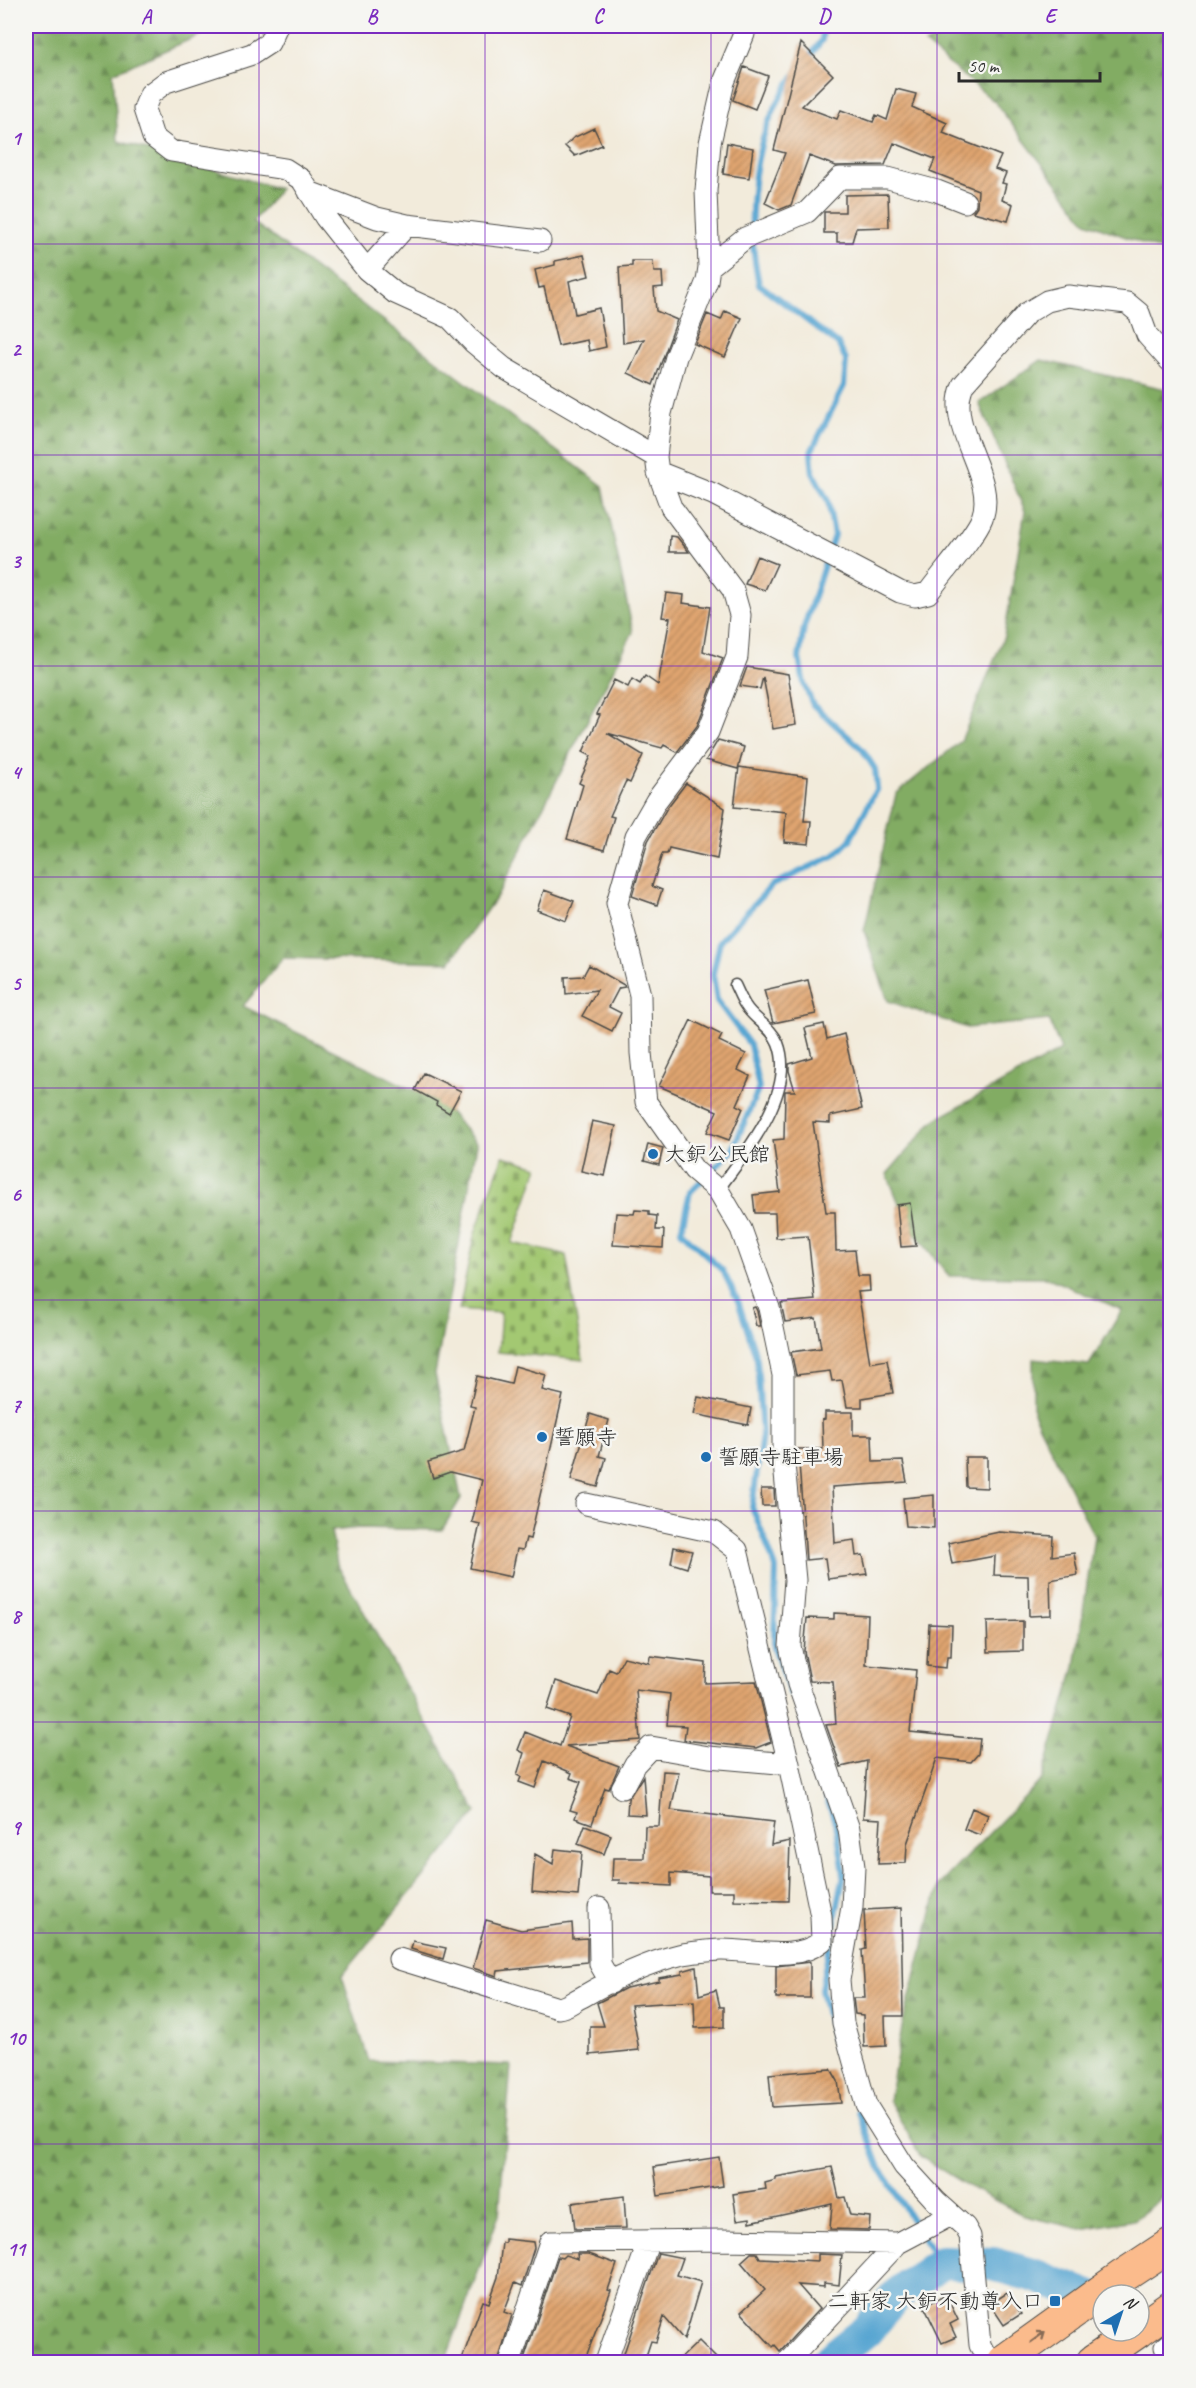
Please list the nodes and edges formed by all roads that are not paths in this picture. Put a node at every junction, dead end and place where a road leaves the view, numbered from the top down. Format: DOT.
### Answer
graph roads {
  1 [pos="277,26"];
  2 [pos="744,26"];
  3 [pos="309,192"];
  4 [pos="965,202"];
  5 [pos="407,225"];
  6 [pos="540,241"];
  7 [pos="709,267"];
  8 [pos="367,270"];
  9 [pos="1170,361"];
  10 [pos="657,465"];
  11 [pos="735,985"];
  12 [pos="718,1190"];
  13 [pos="586,1504"];
  14 [pos="818,1740"];
  15 [pos="788,1760"];
  16 [pos="622,1788"];
  17 [pos="599,1908"];
  18 [pos="822,1941"];
  19 [pos="843,1955"];
  20 [pos="399,1959"];
  21 [pos="611,1983"];
  22 [pos="951,2215"];
  23 [pos="649,2241"];
  24 [pos="898,2242"];
  25 [pos="1170,2245"];
  26 [pos="1170,2308"];
  27 [pos="1152,2341"];
  28 [pos="510,2362"];
  29 [pos="606,2362"];
  30 [pos="787,2362"];
  31 [pos="989,2362"];
  32 [pos="1004,2362"];
  33 [pos="1092,2362"];
  1 -- 3 [label="street"];
  2 -- 7 [label="street"];
  3 -- 5 [label="street"];
  3 -- 8 [label="street"];
  4 -- 7 [label="street"];
  5 -- 6 [label="street"];
  5 -- 8 [label="street"];
  7 -- 10 [label="street"];
  8 -- 10 [label="street"];
  9 -- 10 [label="street"];
  10 -- 12 [label="street"];
  11 -- 12 [label="lane"];
  12 -- 14 [label="street"];
  13 -- 15 [label="street"];
  14 -- 15 [label="street"];
  14 -- 19 [label="street"];
  15 -- 16 [label="street"];
  15 -- 18 [label="street"];
  17 -- 21 [label="street"];
  18 -- 19 [label="street"];
  18 -- 21 [label="street"];
  19 -- 22 [label="street"];
  20 -- 21 [label="street"];
  22 -- 24 [label="street"];
  22 -- 31 [label="street"];
  23 -- 24 [label="street"];
  23 -- 28 [label="street"];
  23 -- 29 [label="street"];
  24 -- 30 [label="street"];
  32 -- 25 [label="highway, one-way"];
  26 -- 27 [label="highway"];
  27 -- 33 [label="highway"];
}
